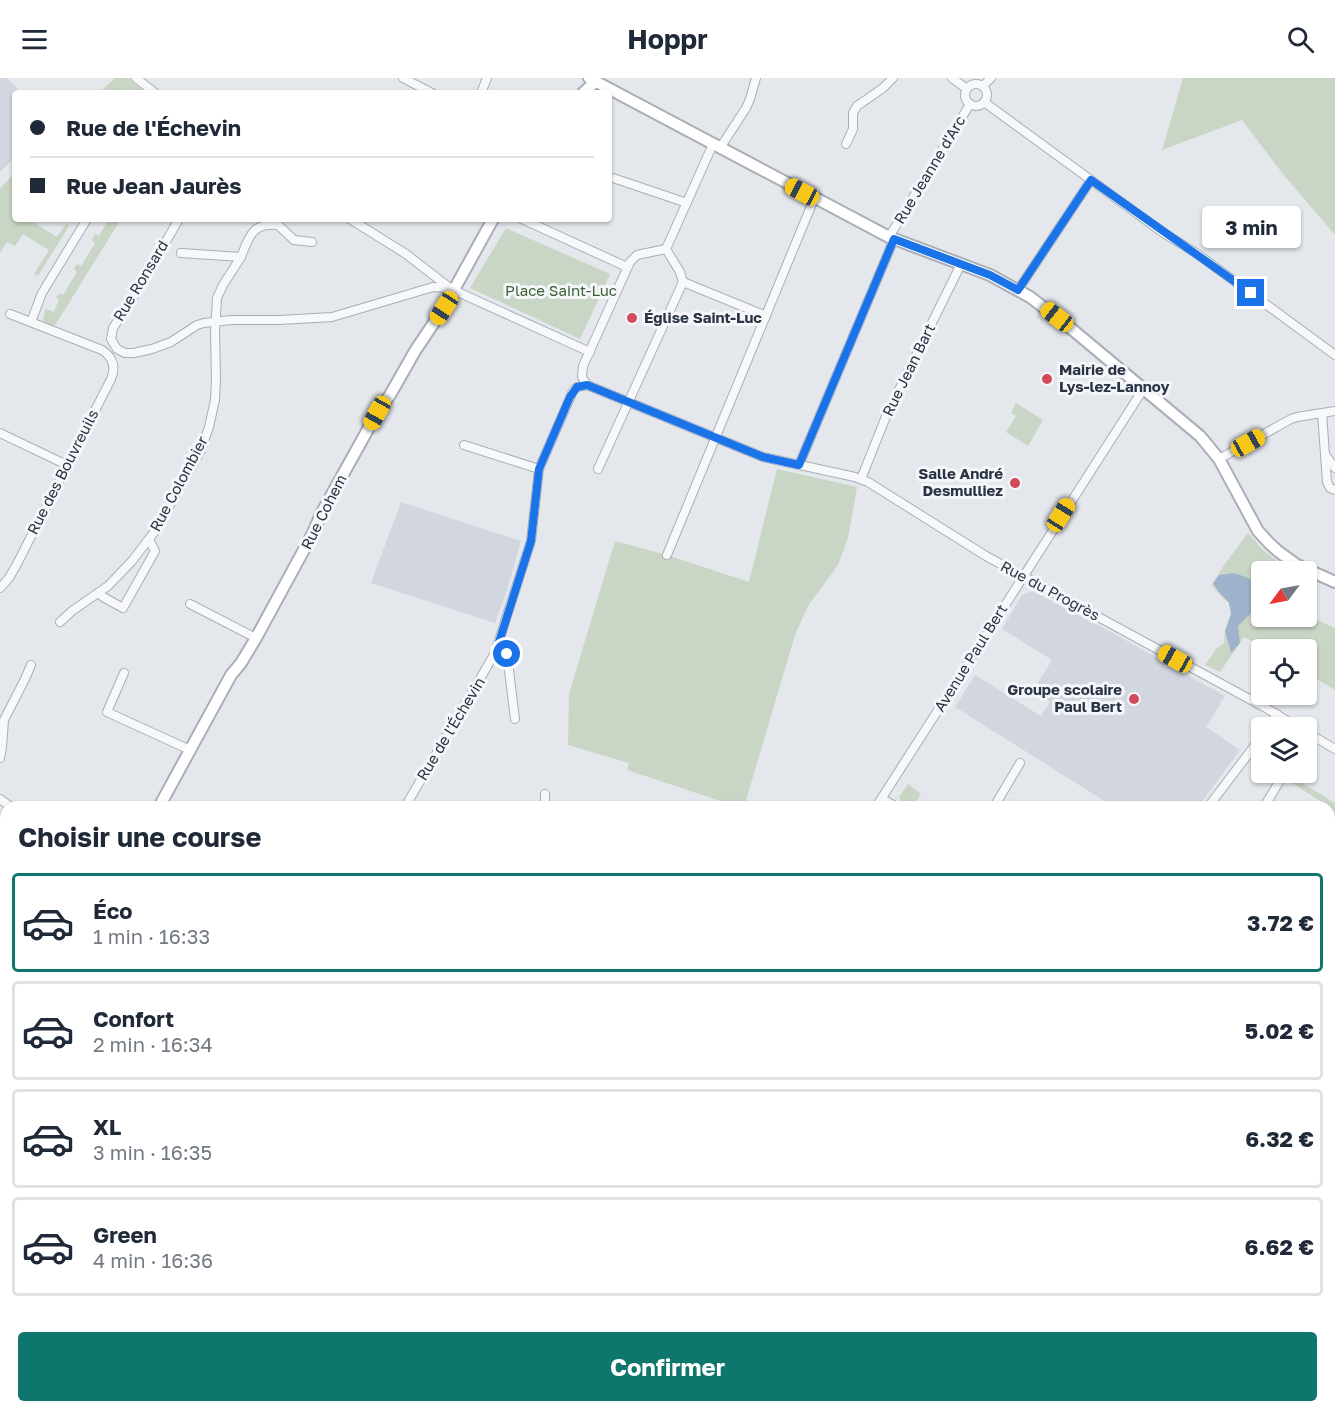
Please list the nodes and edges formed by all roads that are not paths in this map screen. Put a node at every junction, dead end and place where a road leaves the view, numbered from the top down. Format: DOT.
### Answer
graph roads {
  1 [pos="136,78"];
  2 [pos="403,78"];
  3 [pos="756,78"];
  4 [pos="893,78"];
  5 [pos="952,78"];
  6 [pos="990,78"];
  7 [pos="594,80"];
  8 [pos="983,86"];
  9 [pos="967,89"];
  10 [pos="150,90"];
  11 [pos="426,90"];
  12 [pos="984,102"];
  13 [pos="970,104"];
  14 [pos="846,144"];
  15 [pos="717,146"];
  16 [pos="613,178"];
  17 [pos="1091,180"];
  18 [pos="814,199"];
  19 [pos="687,203"];
  20 [pos="85,222"];
  21 [pos="177,222"];
  22 [pos="274,222"];
  23 [pos="355,222"];
  24 [pos="490,222"];
  25 [pos="529,222"];
  26 [pos="278,225"];
  27 [pos="892,238"];
  28 [pos="312,242"];
  29 [pos="666,249"];
  30 [pos="181,253"];
  31 [pos="241,257"];
  32 [pos="961,264"];
  33 [pos="627,267"];
  34 [pos="683,282"];
  35 [pos="1018,290"];
  36 [pos="454,291"];
  37 [pos="10,314"];
  38 [pos="766,316"];
  39 [pos="215,321"];
  40 [pos="31,322"];
  41 [pos="590,352"];
  42 [pos="1335,355"];
  43 [pos="587,385"];
  44 [pos="1144,388"];
  45 [pos="628,402"];
  46 [pos="1335,411"];
  47 [pos="1322,413"];
  48 [pos="0,433"];
  49 [pos="716,437"];
  50 [pos="464,445"];
  51 [pos="1325,455"];
  52 [pos="1219,459"];
  53 [pos="67,465"];
  54 [pos="799,465"];
  55 [pos="1335,468"];
  56 [pos="539,469"];
  57 [pos="598,469"];
  58 [pos="861,479"];
  59 [pos="1335,490"];
  60 [pos="149,539"];
  61 [pos="667,555"];
  62 [pos="1023,576"];
  63 [pos="1335,582"];
  64 [pos="0,588"];
  65 [pos="98,593"];
  66 [pos="190,604"];
  67 [pos="60,622"];
  68 [pos="256,638"];
  69 [pos="499,642"];
  70 [pos="31,665"];
  71 [pos="124,674"];
  72 [pos="1277,714"];
  73 [pos="1275,717"];
  74 [pos="1282,717"];
  75 [pos="515,719"];
  76 [pos="1317,739"];
  77 [pos="1335,749"];
  78 [pos="190,750"];
  79 [pos="1251,750"];
  80 [pos="0,758"];
  81 [pos="1020,763"];
  82 [pos="1278,783"];
  83 [pos="545,794"];
  84 [pos="882,798"];
  85 [pos="162,801"];
  86 [pos="409,801"];
  87 [pos="545,801"];
  88 [pos="880,801"];
  89 [pos="887,801"];
  90 [pos="998,801"];
  91 [pos="1213,801"];
  92 [pos="1268,801"];
  1 -- 10 [label="street"];
  2 -- 11 [label="street"];
  3 -- 15 [label="street"];
  4 -- 14 [label="street"];
  5 -- 9 [label="street"];
  6 -- 8 [label="street"];
  7 -- 15 [label="street"];
  8 -- 9 [label="street"];
  8 -- 12 [label="street"];
  9 -- 13 [label="street"];
  12 -- 13 [label="street"];
  12 -- 17 [label="street"];
  13 -- 27 [label="street, Rue Jeanne d'Arc"];
  15 -- 18 [label="street"];
  15 -- 19 [label="street"];
  16 -- 19 [label="street"];
  17 -- 35 [label="street"];
  17 -- 42 [label="street"];
  18 -- 27 [label="street"];
  18 -- 38 [label="street"];
  19 -- 29 [label="street"];
  20 -- 40 [label="street"];
  21 -- 39 [label="street, Rue Ronsard"];
  22 -- 26 [label="street"];
  23 -- 36 [label="street"];
  24 -- 36 [label="street, Rue Cohem"];
  25 -- 33 [label="street"];
  26 -- 28 [label="street"];
  26 -- 31 [label="street"];
  27 -- 32 [label="street"];
  27 -- 54 [label="street, Rue Jeanne d'Arc"];
  29 -- 33 [label="street"];
  29 -- 34 [label="street"];
  30 -- 31 [label="street, Rue Ronsard"];
  31 -- 39 [label="street"];
  32 -- 35 [label="street"];
  32 -- 58 [label="street, Rue Jean Bart"];
  33 -- 41 [label="street"];
  34 -- 38 [label="street"];
  34 -- 45 [label="street"];
  35 -- 44 [label="street"];
  36 -- 39 [label="street"];
  36 -- 41 [label="street"];
  36 -- 68 [label="street, Rue Cohem"];
  37 -- 40 [label="street"];
  38 -- 49 [label="street"];
  39 -- 60 [label="street, Rue Colombier"];
  40 -- 53 [label="street, Rue des Bouvreuils"];
  41 -- 43 [label="street"];
  43 -- 45 [label="street"];
  43 -- 56 [label="street, Rue de l'Échevin"];
  44 -- 52 [label="street"];
  44 -- 62 [label="street, Avenue Paul Bert"];
  45 -- 49 [label="street, Rue du Progrès"];
  45 -- 57 [label="street"];
  46 -- 47 [label="street"];
  47 -- 51 [label="street"];
  47 -- 52 [label="street"];
  48 -- 53 [label="street"];
  49 -- 54 [label="street, Rue du Progrès"];
  49 -- 61 [label="street"];
  50 -- 56 [label="street"];
  51 -- 55 [label="street"];
  51 -- 59 [label="street"];
  52 -- 63 [label="street"];
  53 -- 64 [label="street, Rue des Bouvreuils"];
  54 -- 58 [label="street, Rue du Progrès"];
  56 -- 69 [label="street, Rue de l'Échevin"];
  58 -- 62 [label="street, Rue du Progrès"];
  60 -- 65 [label="street, Rue Colombier"];
  60 -- 65 [label="street, Rue Colombier"];
  62 -- 72 [label="street, Rue du Progrès"];
  62 -- 84 [label="street, Avenue Paul Bert"];
  65 -- 67 [label="street, Rue Colombier"];
  66 -- 68 [label="street"];
  68 -- 78 [label="street, Rue Cohem"];
  69 -- 75 [label="street"];
  69 -- 86 [label="street, Rue de l'Échevin"];
  70 -- 80 [label="street"];
  71 -- 78 [label="street"];
  72 -- 73 [label="street"];
  72 -- 74 [label="street, Rue du Progrès"];
  76 -- 77 [label="street"];
  78 -- 85 [label="street, Rue Cohem"];
  79 -- 91 [label="street"];
  81 -- 90 [label="street"];
  82 -- 92 [label="street"];
  83 -- 87 [label="street"];
  84 -- 88 [label="street, Avenue Paul Bert"];
  84 -- 89 [label="street"];
}
